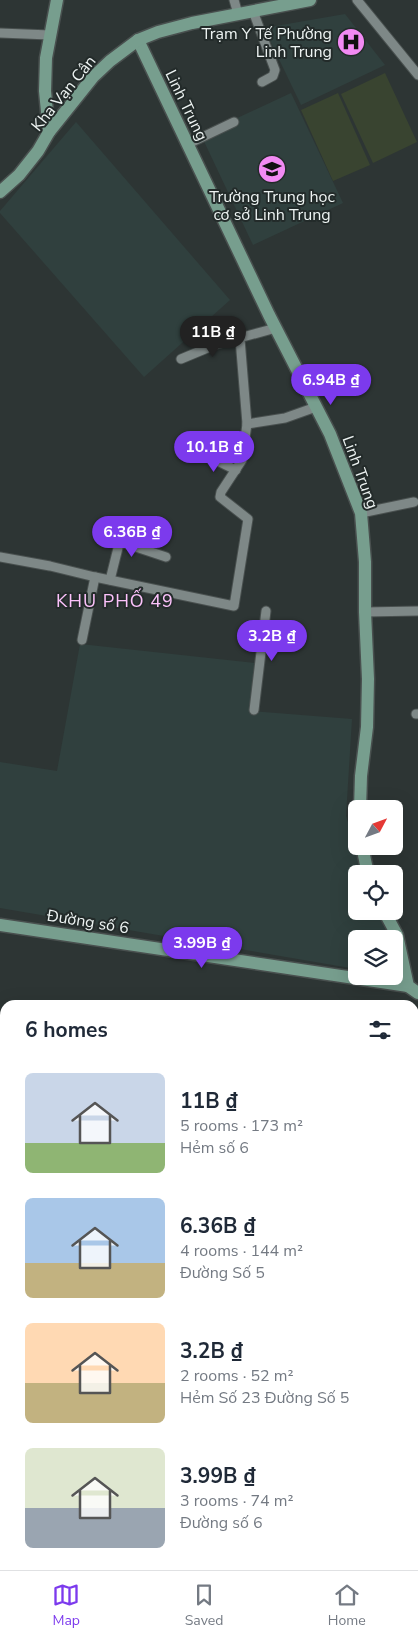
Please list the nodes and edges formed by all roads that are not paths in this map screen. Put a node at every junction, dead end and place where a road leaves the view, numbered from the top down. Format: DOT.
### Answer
graph roads {
  1 [pos="57,0"];
  2 [pos="234,0"];
  3 [pos="310,0"];
  4 [pos="357,0"];
  5 [pos="290,2"];
  6 [pos="253,11"];
  7 [pos="238,14"];
  8 [pos="0,33"];
  9 [pos="50,35"];
  10 [pos="138,40"];
  11 [pos="417,70"];
  12 [pos="262,82"];
  13 [pos="234,122"];
  14 [pos="49,132"];
  15 [pos="188,144"];
  16 [pos="0,192"];
  17 [pos="276,328"];
  18 [pos="240,339"];
  19 [pos="181,359"];
  20 [pos="316,407"];
  21 [pos="247,424"];
  22 [pos="203,454"];
  23 [pos="236,470"];
  24 [pos="414,502"];
  25 [pos="361,512"];
  26 [pos="0,557"];
  27 [pos="166,557"];
  28 [pos="95,577"];
  29 [pos="110,580"];
  30 [pos="266,611"];
  31 [pos="418,611"];
  32 [pos="365,612"];
  33 [pos="82,640"];
  34 [pos="254,710"];
  35 [pos="360,800"];
  36 [pos="389,920"];
  37 [pos="0,924"];
  38 [pos="413,990"];
  1 -- 9 [label="street"];
  2 -- 7 [label="street"];
  3 -- 5 [label="street, Kha Vạn Cân"];
  4 -- 11 [label="street"];
  5 -- 6 [label="street, Kha Vạn Cân"];
  6 -- 7 [label="street, Kha Vạn Cân"];
  6 -- 12 [label="street"];
  7 -- 10 [label="street, Kha Vạn Cân"];
  8 -- 9 [label="street"];
  9 -- 14 [label="street"];
  10 -- 14 [label="street, Kha Vạn Cân"];
  10 -- 15 [label="street, Linh Trung"];
  13 -- 15 [label="street"];
  14 -- 16 [label="street, Kha Vạn Cân"];
  15 -- 17 [label="street, Linh Trung"];
  17 -- 18 [label="street"];
  17 -- 20 [label="street, Linh Trung"];
  18 -- 19 [label="street"];
  18 -- 21 [label="street"];
  20 -- 21 [label="street"];
  20 -- 25 [label="street, Linh Trung"];
  21 -- 23 [label="street"];
  22 -- 23 [label="street"];
  23 -- 29 [label="street"];
  24 -- 25 [label="street"];
  25 -- 32 [label="street, Linh Trung"];
  26 -- 28 [label="street"];
  27 -- 29 [label="street"];
  28 -- 29 [label="street"];
  28 -- 33 [label="street"];
  30 -- 34 [label="street"];
  31 -- 32 [label="street"];
  32 -- 35 [label="street, Linh Trung"];
  36 -- 38 [label="street"];
  37 -- 38 [label="street, Đường số 6"];
}
